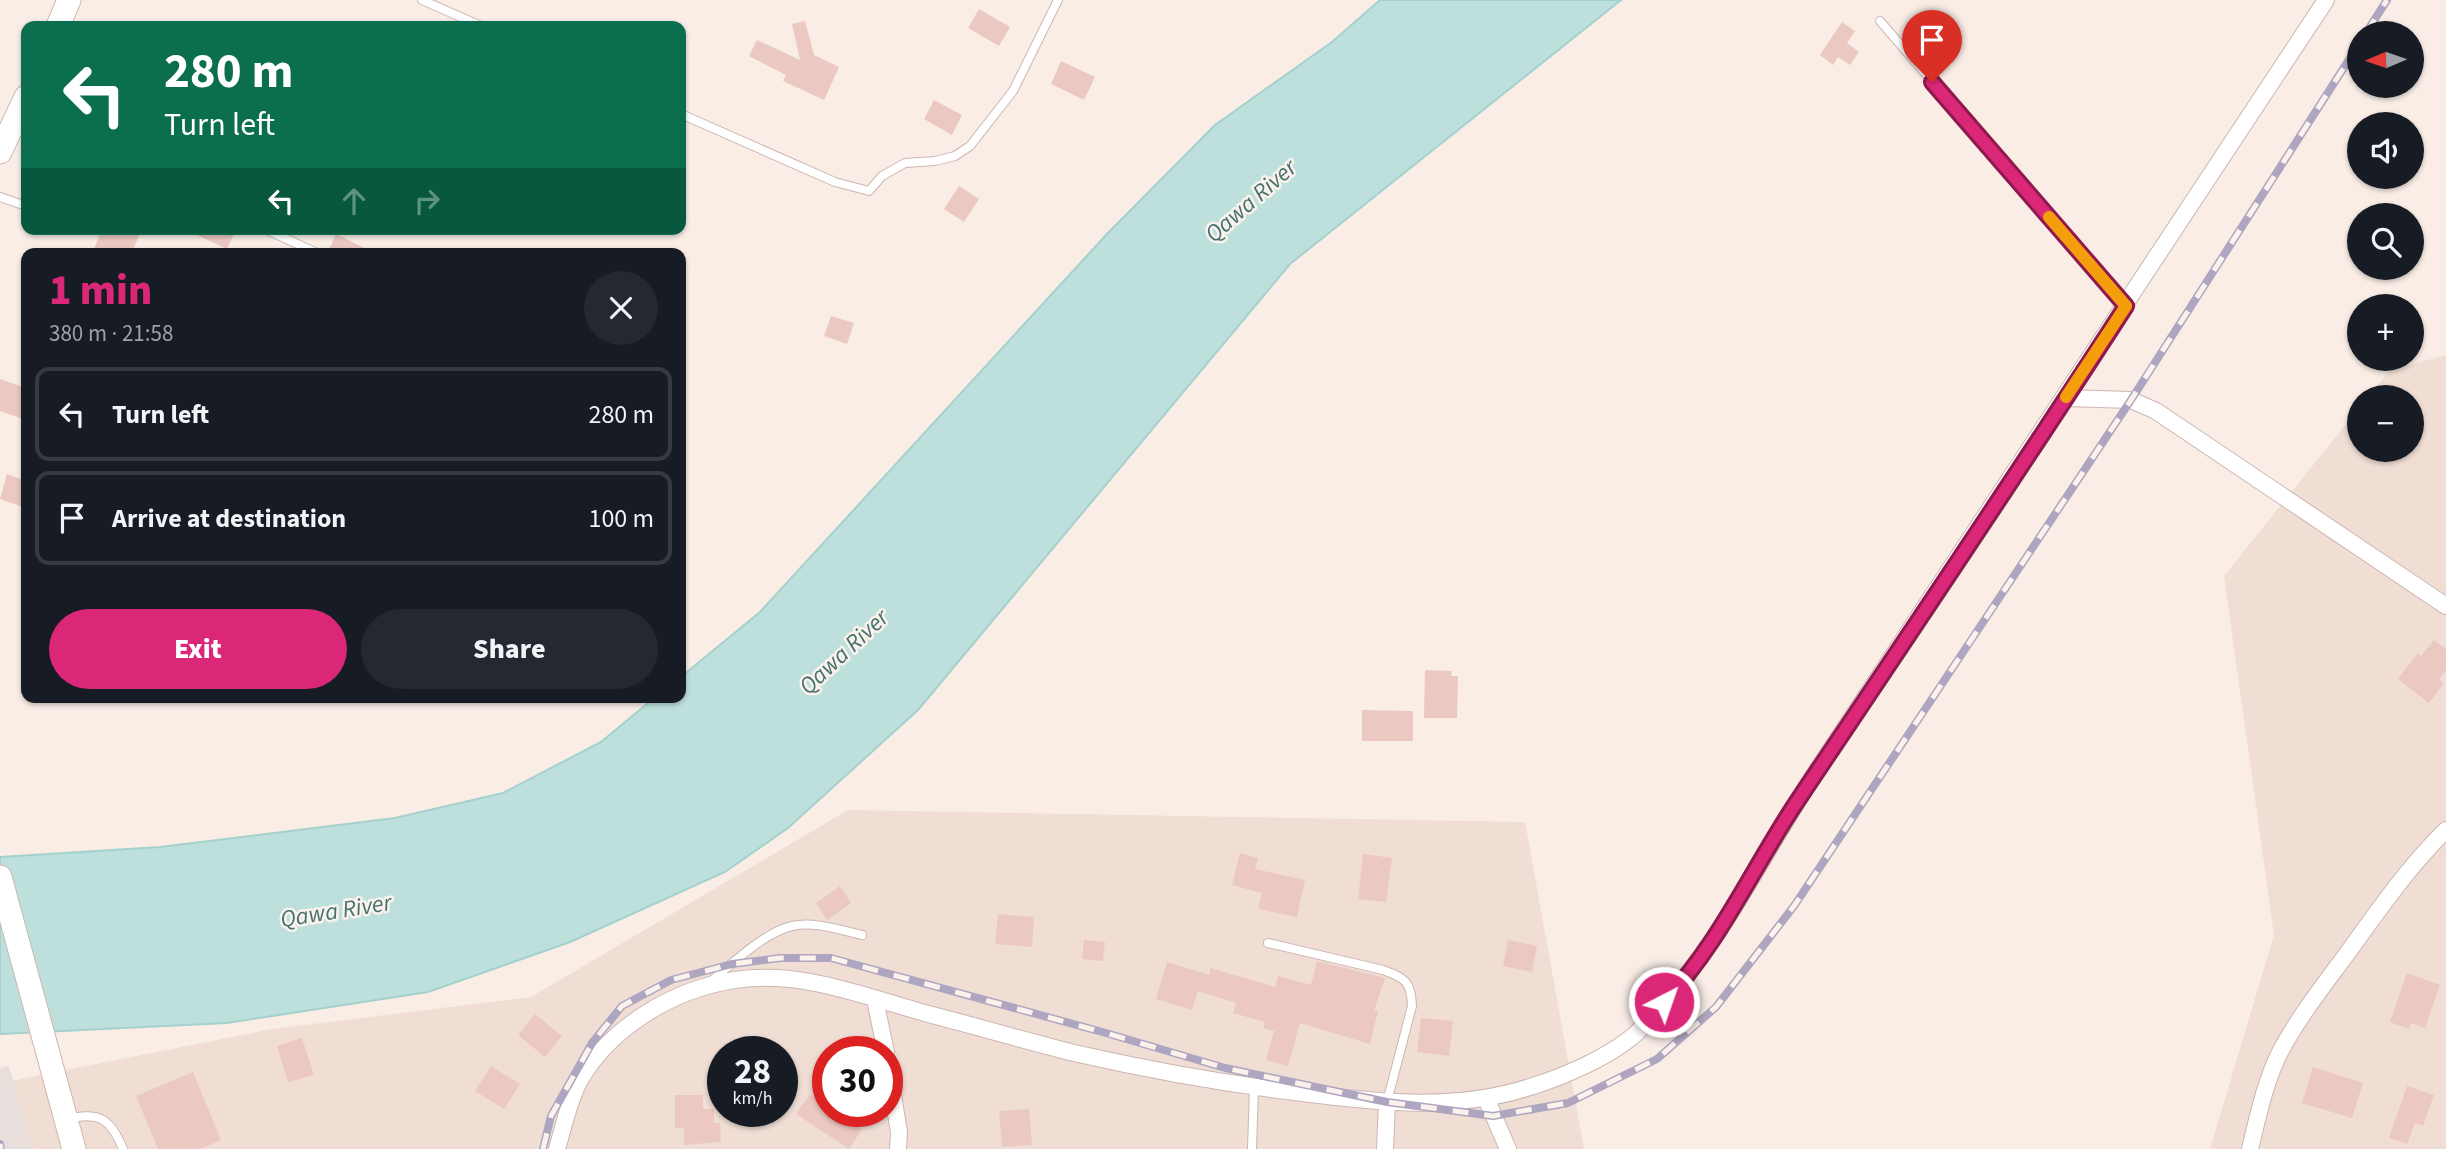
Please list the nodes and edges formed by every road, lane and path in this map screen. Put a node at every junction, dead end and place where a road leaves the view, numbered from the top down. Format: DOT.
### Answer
graph roads {
  1 [pos="69,0"];
  2 [pos="422,0"];
  3 [pos="1058,0"];
  4 [pos="2326,0"];
  5 [pos="60,21"];
  6 [pos="470,21"];
  7 [pos="1880,21"];
  8 [pos="21,115"];
  9 [pos="686,116"];
  10 [pos="0,152"];
  11 [pos="0,197"];
  12 [pos="21,204"];
  13 [pos="278,235"];
  14 [pos="306,248"];
  15 [pos="2126,306"];
  16 [pos="2066,398"];
  17 [pos="2446,606"];
  18 [pos="2446,830"];
  19 [pos="0,877"];
  20 [pos="862,935"];
  21 [pos="1268,943"];
  22 [pos="703,987"];
  23 [pos="875,1000"];
  24 [pos="883,1036"];
  25 [pos="1254,1087"];
  26 [pos="1486,1098"];
  27 [pos="1387,1102"];
  28 [pos="65,1120"];
  29 [pos="898,1127"];
  30 [pos="74,1149"];
  31 [pos="123,1149"];
  32 [pos="557,1149"];
  33 [pos="898,1149"];
  34 [pos="1252,1149"];
  35 [pos="1385,1149"];
  36 [pos="1508,1149"];
  37 [pos="2250,1149"];
  1 -- 5 [label="main road"];
  2 -- 6 [label="lane"];
  3 -- 9 [label="lane"];
  4 -- 15 [label="street"];
  7 -- 15 [label="lane"];
  8 -- 10 [label="main road"];
  11 -- 12 [label="lane"];
  13 -- 14 [label="lane"];
  15 -- 16 [label="street"];
  16 -- 17 [label="street"];
  16 -- 26 [label="street"];
  18 -- 37 [label="street"];
  19 -- 28 [label="main road"];
  20 -- 22 [label="lane"];
  21 -- 27 [label="lane"];
  22 -- 23 [label="street"];
  22 -- 32 [label="street"];
  23 -- 24 [label="street"];
  23 -- 25 [label="street"];
  25 -- 27 [label="street"];
  25 -- 34 [label="lane"];
  26 -- 27 [label="street"];
  26 -- 36 [label="street"];
  27 -- 35 [label="street"];
  28 -- 30 [label="main road"];
  28 -- 31 [label="lane"];
  29 -- 33 [label="street"];
}
